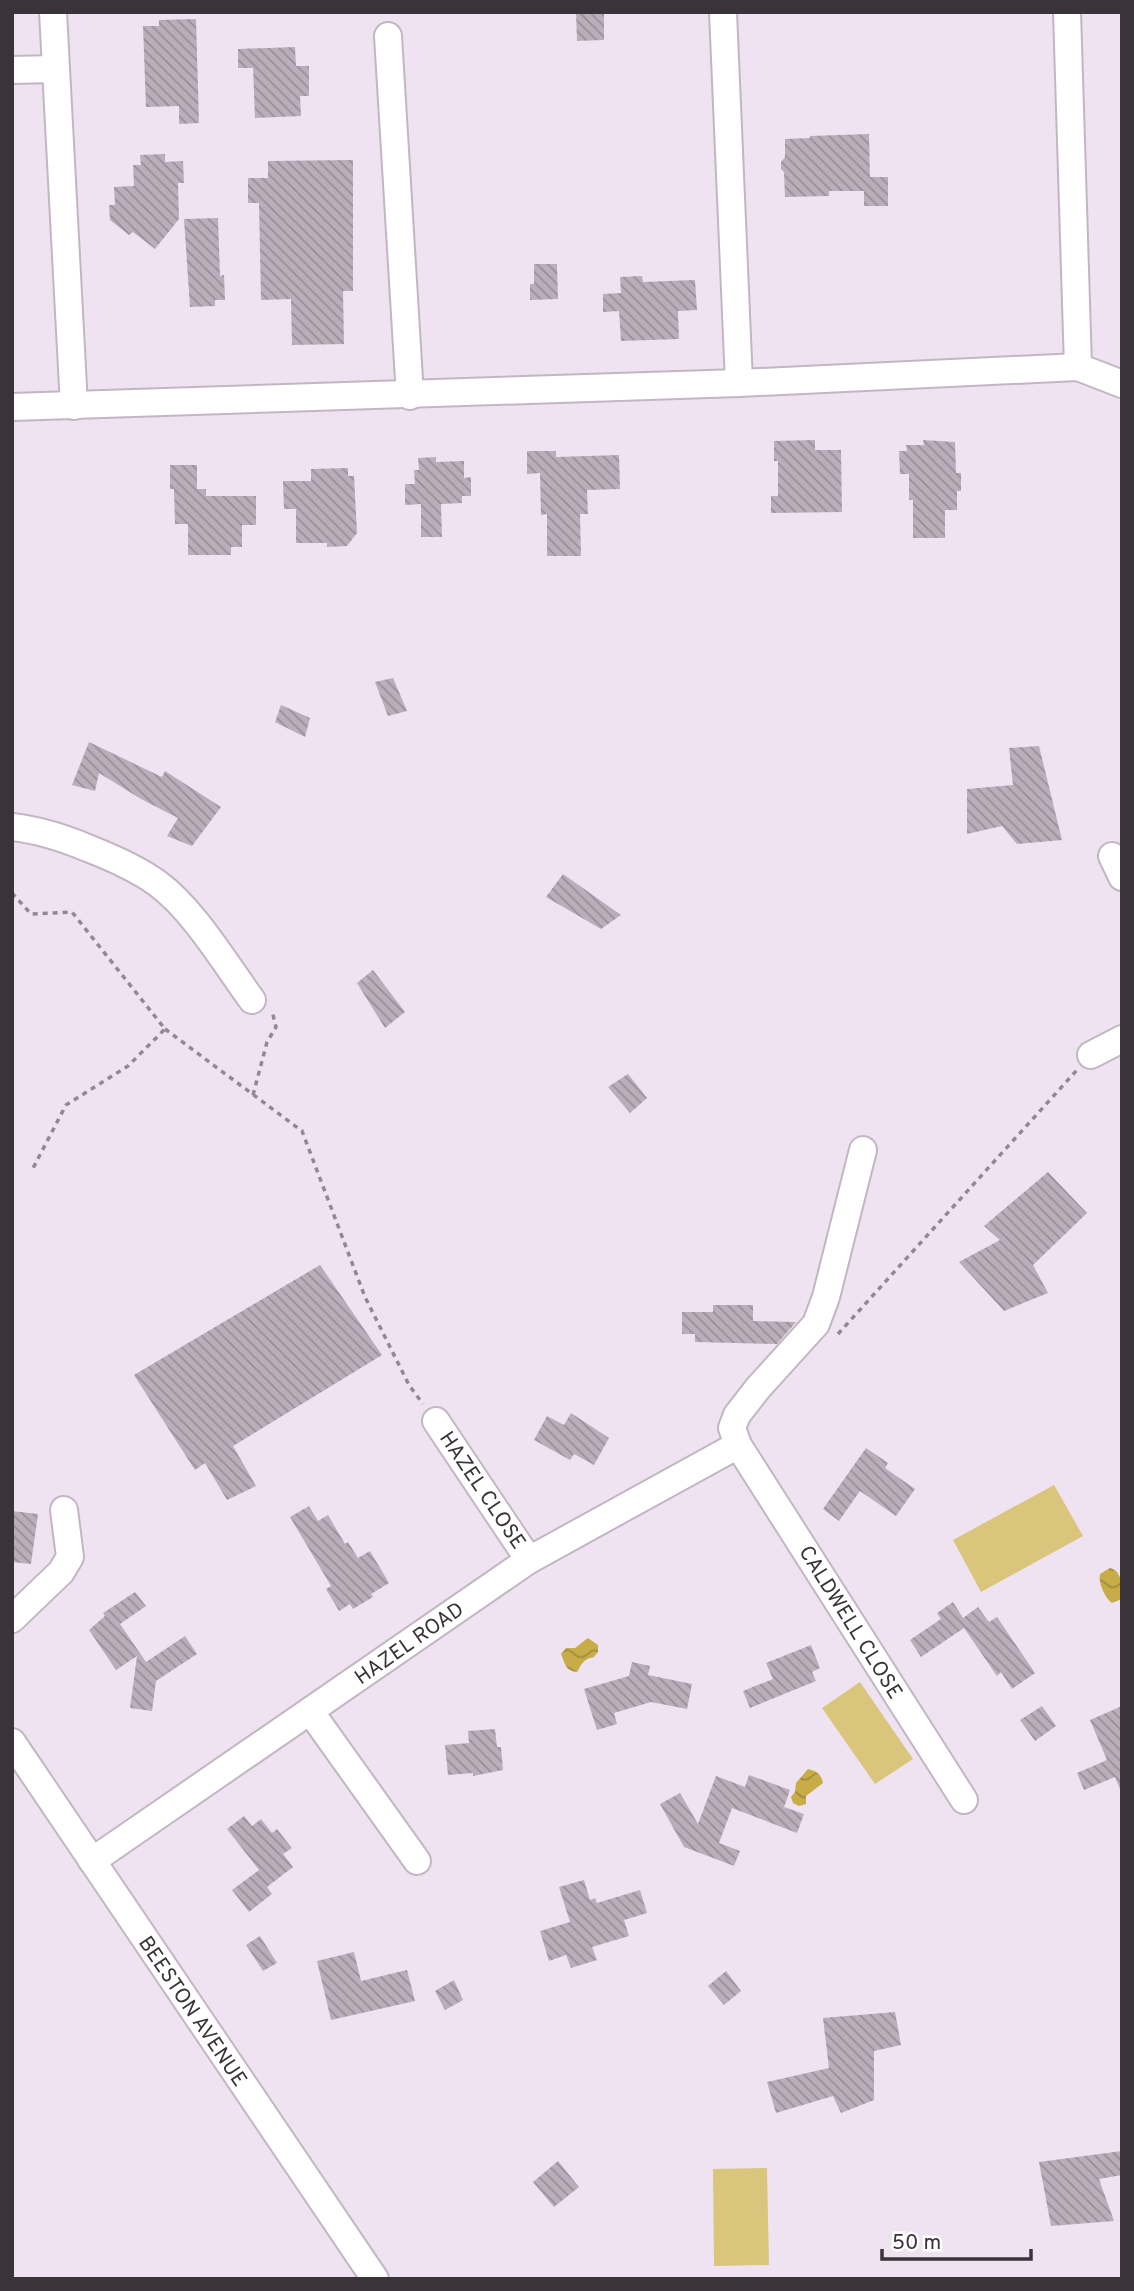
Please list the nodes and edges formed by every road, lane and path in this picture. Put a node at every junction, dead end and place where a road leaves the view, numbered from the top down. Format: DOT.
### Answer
graph roads {
  1 [pos="53,12"];
  2 [pos="723,12"];
  3 [pos="1067,12"];
  4 [pos="388,36"];
  5 [pos="55,69"];
  6 [pos="12,70"];
  7 [pos="1078,367"];
  8 [pos="739,383"];
  9 [pos="1122,384"];
  10 [pos="410,396"];
  11 [pos="74,406"];
  12 [pos="12,407"];
  13 [pos="12,827"];
  14 [pos="12,893"];
  15 [pos="251,1000"];
  16 [pos="166,1029"];
  17 [pos="1122,1039"];
  18 [pos="1091,1055"];
  19 [pos="253,1095"];
  20 [pos="863,1150"];
  21 [pos="31,1172"];
  22 [pos="831,1342"];
  23 [pos="436,1421"];
  24 [pos="738,1445"];
  25 [pos="64,1510"];
  26 [pos="529,1560"];
  27 [pos="12,1619"];
  28 [pos="310,1711"];
  29 [pos="12,1742"];
  30 [pos="964,1800"];
  31 [pos="92,1861"];
  32 [pos="417,1861"];
  33 [pos="375,2279"];
  1 -- 5 [label="street"];
  2 -- 8 [label="street"];
  3 -- 7 [label="street"];
  4 -- 10 [label="street"];
  5 -- 6 [label="street"];
  5 -- 11 [label="street"];
  7 -- 8 [label="street"];
  7 -- 9 [label="street"];
  8 -- 10 [label="street"];
  10 -- 11 [label="street"];
  11 -- 12 [label="street"];
  13 -- 15 [label="street"];
  14 -- 16 [label="path"];
  15 -- 19 [label="path"];
  16 -- 19 [label="path"];
  16 -- 21 [label="path"];
  17 -- 18 [label="street"];
  18 -- 22 [label="path"];
  19 -- 23 [label="path"];
  20 -- 24 [label="street"];
  23 -- 26 [label="street, HAZEL CLOSE"];
  24 -- 26 [label="street, HAZEL ROAD"];
  24 -- 30 [label="street, CALDWELL CLOSE"];
  25 -- 27 [label="street"];
  26 -- 28 [label="street, HAZEL ROAD"];
  28 -- 31 [label="street, HAZEL ROAD"];
  28 -- 32 [label="street"];
  29 -- 31 [label="street, BEESTON AVENUE"];
  31 -- 33 [label="street, BEESTON AVENUE"];
}
